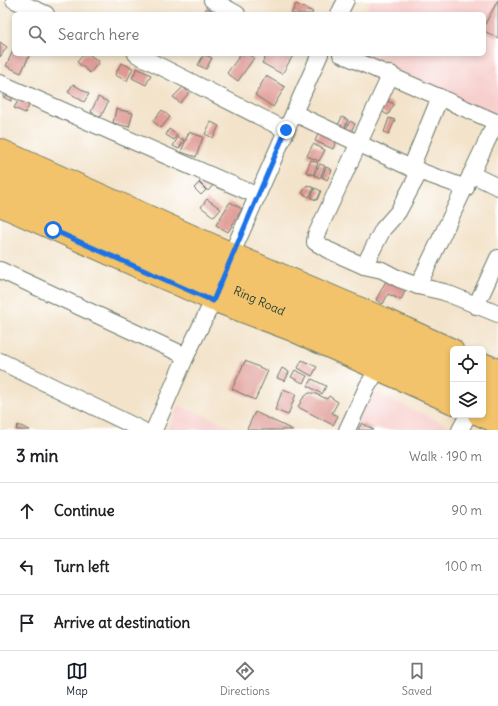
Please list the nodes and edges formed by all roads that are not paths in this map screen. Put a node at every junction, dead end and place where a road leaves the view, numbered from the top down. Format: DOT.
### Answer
graph roads {
  1 [pos="14,0"];
  2 [pos="212,0"];
  3 [pos="346,0"];
  4 [pos="41,12"];
  5 [pos="233,12"];
  6 [pos="340,12"];
  7 [pos="140,56"];
  8 [pos="319,56"];
  9 [pos="347,56"];
  10 [pos="390,74"];
  11 [pos="0,83"];
  12 [pos="440,97"];
  13 [pos="294,113"];
  14 [pos="497,123"];
  15 [pos="286,130"];
  16 [pos="359,144"];
  17 [pos="0,149"];
  18 [pos="0,167"];
  19 [pos="416,170"];
  20 [pos="469,181"];
  21 [pos="0,185"];
  22 [pos="498,187"];
  23 [pos="258,196"];
  24 [pos="0,206"];
  25 [pos="498,258"];
  26 [pos="364,266"];
  27 [pos="0,270"];
  28 [pos="223,276"];
  29 [pos="418,286"];
  30 [pos="476,306"];
  31 [pos="498,314"];
  32 [pos="450,348"];
  33 [pos="186,356"];
  34 [pos="0,361"];
  35 [pos="486,364"];
  36 [pos="450,365"];
  37 [pos="378,369"];
  38 [pos="498,369"];
  39 [pos="486,381"];
  40 [pos="450,385"];
  41 [pos="498,387"];
  42 [pos="486,401"];
  43 [pos="450,403"];
  44 [pos="498,407"];
  45 [pos="466,418"];
  46 [pos="485,418"];
  47 [pos="498,424"];
  48 [pos="142,430"];
  49 [pos="154,430"];
  50 [pos="348,430"];
  51 [pos="460,430"];
  1 -- 4 [label="street"];
  2 -- 5 [label="street"];
  3 -- 6 [label="street"];
  7 -- 15 [label="street"];
  8 -- 13 [label="street"];
  9 -- 10 [label="street"];
  10 -- 12 [label="street"];
  10 -- 16 [label="street"];
  11 -- 23 [label="street"];
  12 -- 14 [label="street"];
  12 -- 19 [label="street"];
  13 -- 15 [label="street"];
  13 -- 16 [label="street"];
  14 -- 20 [label="street"];
  15 -- 23 [label="street"];
  16 -- 19 [label="street"];
  16 -- 26 [label="street"];
  17 -- 28 [label="main road"];
  18 -- 28 [label="highway, Ring Road"];
  19 -- 20 [label="street"];
  19 -- 26 [label="street"];
  20 -- 22 [label="street"];
  20 -- 29 [label="street"];
  21 -- 28 [label="highway, Ring Road"];
  23 -- 28 [label="street"];
  24 -- 28 [label="main road"];
  25 -- 30 [label="street"];
  26 -- 29 [label="street"];
  27 -- 33 [label="street"];
  28 -- 32 [label="main road"];
  28 -- 33 [label="street"];
  28 -- 36 [label="highway, Ring Road"];
  28 -- 37 [label="main road"];
  28 -- 40 [label="highway, Ring Road"];
  29 -- 30 [label="street"];
  30 -- 31 [label="street"];
  33 -- 49 [label="street"];
  34 -- 48 [label="street"];
  35 -- 38 [label="main road"];
  37 -- 43 [label="main road"];
  37 -- 50 [label="street"];
  39 -- 41 [label="highway"];
  42 -- 44 [label="highway"];
  45 -- 51 [label="street"];
  46 -- 47 [label="main road"];
}
